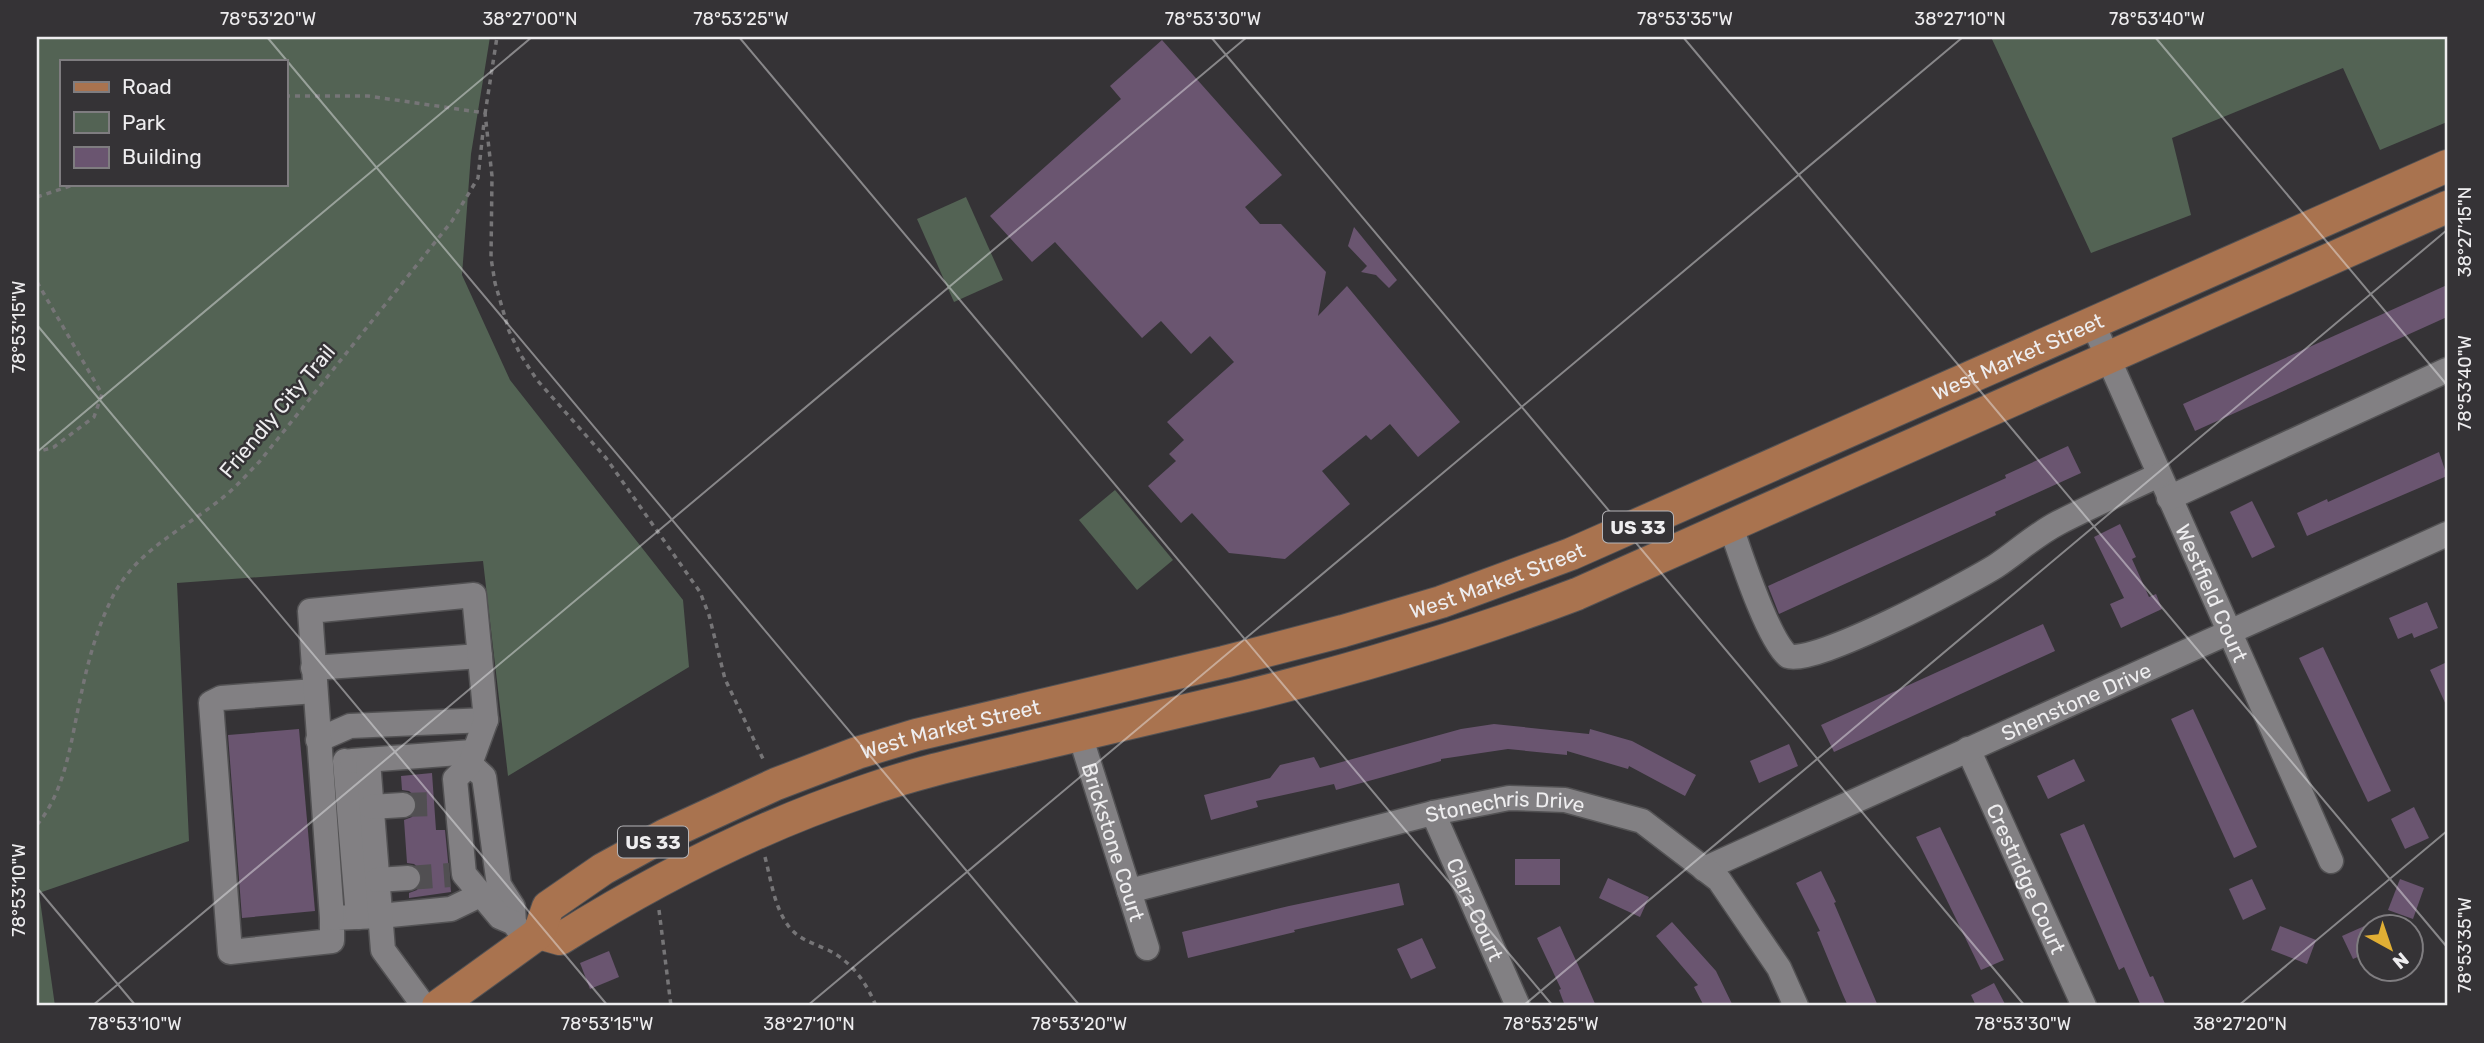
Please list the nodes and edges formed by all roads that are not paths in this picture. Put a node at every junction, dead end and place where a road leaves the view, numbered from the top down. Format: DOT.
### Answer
graph roads {
  1 [pos="2447,166"];
  2 [pos="2447,206"];
  3 [pos="2093,324"];
  4 [pos="2109,359"];
  5 [pos="2447,370"];
  6 [pos="2159,475"];
  7 [pos="2169,498"];
  8 [pos="1731,527"];
  9 [pos="2447,534"];
  10 [pos="2229,633"];
  11 [pos="480,656"];
  12 [pos="314,680"];
  13 [pos="486,720"];
  14 [pos="1080,734"];
  15 [pos="1968,749"];
  16 [pos="319,751"];
  17 [pos="471,758"];
  18 [pos="356,761"];
  19 [pos="403,805"];
  20 [pos="372,807"];
  21 [pos="1433,813"];
  22 [pos="2331,861"];
  23 [pos="1704,869"];
  24 [pos="408,878"];
  25 [pos="377,880"];
  26 [pos="1129,891"];
  27 [pos="480,895"];
  28 [pos="369,917"];
  29 [pos="332,918"];
  30 [pos="527,932"];
  31 [pos="1147,948"];
  32 [pos="424,1006"];
  33 [pos="438,1006"];
  34 [pos="1518,1006"];
  35 [pos="1796,1006"];
  36 [pos="2084,1006"];
  1 -- 3 [label="main road, West Market Street / US 33"];
  2 -- 4 [label="main road, West Market Street / US 33"];
  3 -- 4 [label="street, Westfield Court"];
  3 -- 30 [label="main road, West Market Street / US 33"];
  4 -- 6 [label="street, Westfield Court"];
  4 -- 8 [label="main road, West Market Street / US 33"];
  5 -- 7 [label="street"];
  6 -- 7 [label="street, Westfield Court"];
  6 -- 8 [label="street"];
  7 -- 10 [label="street, Westfield Court"];
  8 -- 14 [label="main road, West Market Street / US 33"];
  9 -- 10 [label="street, Shenstone Drive"];
  10 -- 15 [label="street, Shenstone Drive"];
  10 -- 22 [label="street, Westfield Court"];
  11 -- 12 [label="street"];
  11 -- 12 [label="street"];
  11 -- 13 [label="street"];
  12 -- 16 [label="street"];
  12 -- 29 [label="street"];
  13 -- 16 [label="street"];
  13 -- 17 [label="street"];
  14 -- 26 [label="street, Brickstone Court"];
  14 -- 30 [label="main road, West Market Street / US 33"];
  15 -- 23 [label="street, Shenstone Drive"];
  15 -- 36 [label="street, Crestridge Court"];
  16 -- 18 [label="street"];
  16 -- 29 [label="street"];
  17 -- 18 [label="street"];
  17 -- 27 [label="street"];
  17 -- 30 [label="street"];
  18 -- 20 [label="street"];
  18 -- 28 [label="street"];
  19 -- 20 [label="street"];
  20 -- 25 [label="street"];
  21 -- 23 [label="street, Stonechris Drive"];
  21 -- 26 [label="street, Stonechris Drive"];
  21 -- 34 [label="street, Clara Court"];
  23 -- 35 [label="street, Stonechris Drive"];
  24 -- 25 [label="street"];
  25 -- 28 [label="street"];
  26 -- 31 [label="street, Brickstone Court"];
  27 -- 28 [label="street"];
  27 -- 30 [label="street"];
  28 -- 29 [label="street"];
  28 -- 32 [label="street"];
  30 -- 33 [label="main road, West Market Street / US 33"];
}
